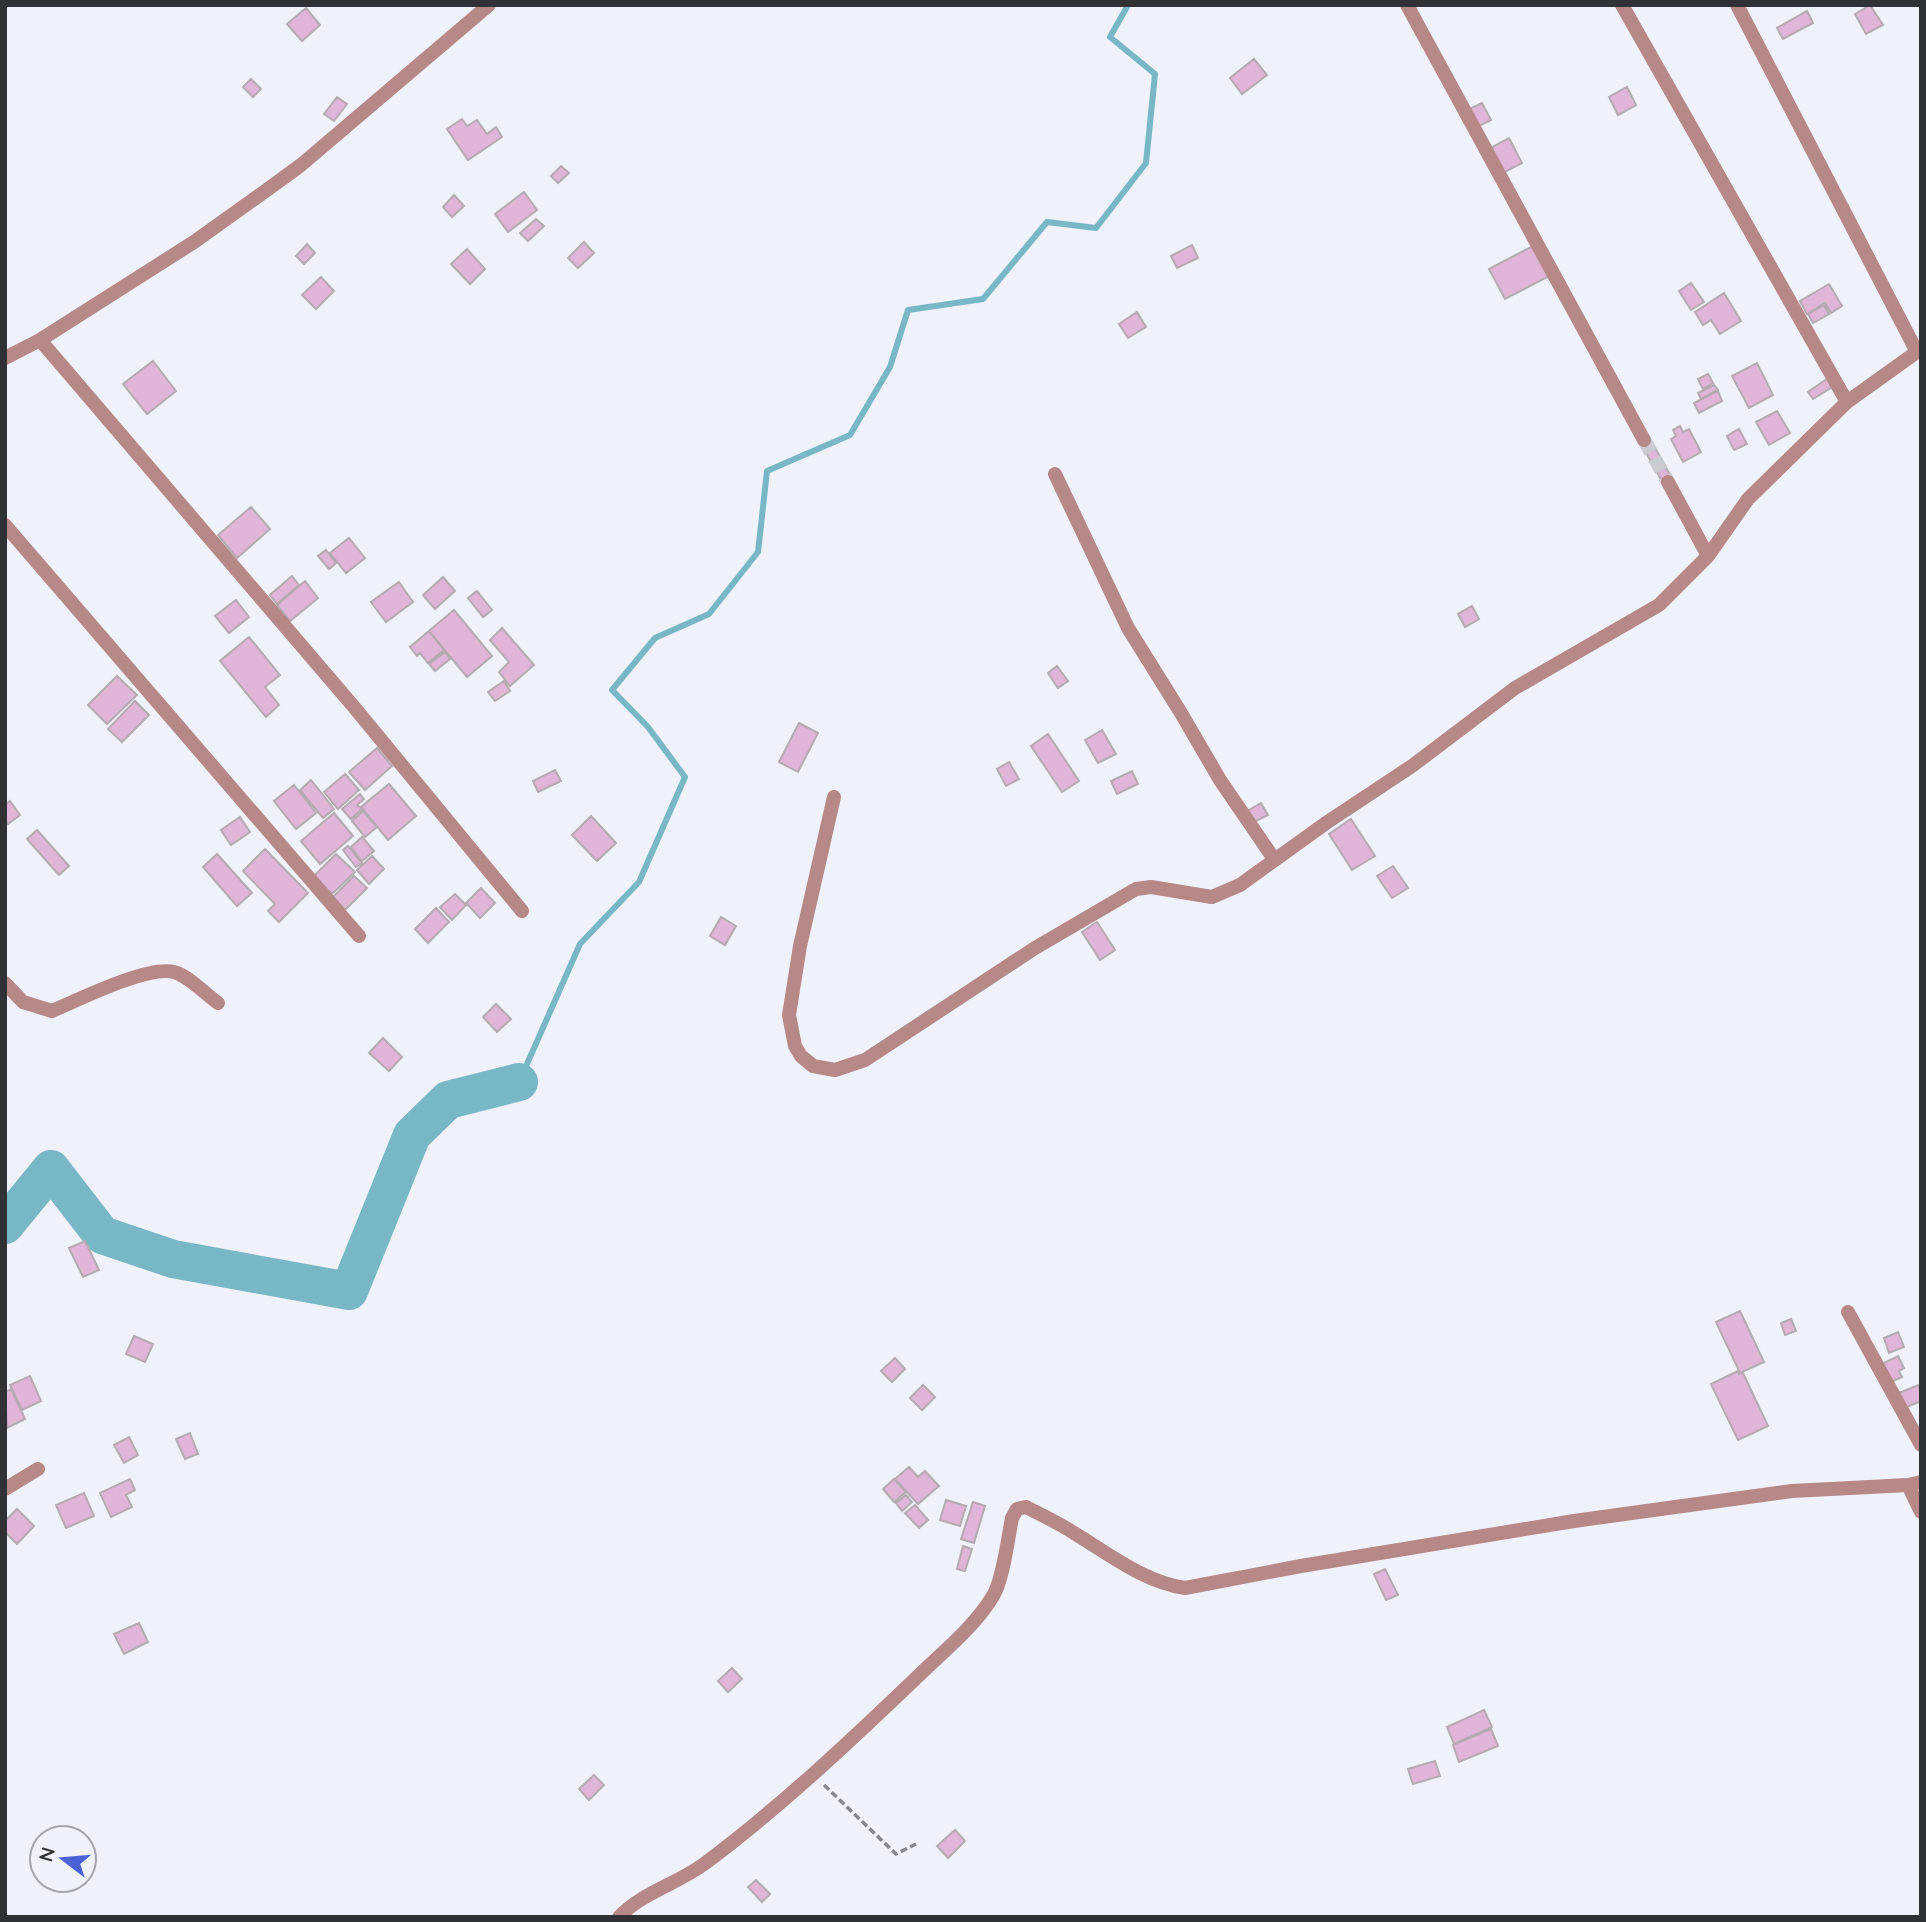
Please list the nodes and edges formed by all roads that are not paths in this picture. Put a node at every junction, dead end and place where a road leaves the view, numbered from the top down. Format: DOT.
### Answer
graph roads {
  1 [pos="489,5"];
  2 [pos="1407,5"];
  3 [pos="1622,5"];
  4 [pos="1737,5"];
  5 [pos="40,340"];
  6 [pos="1919,350"];
  7 [pos="5,358"];
  8 [pos="1847,402"];
  9 [pos="1644,440"];
  10 [pos="1055,474"];
  11 [pos="1668,482"];
  12 [pos="5,525"];
  13 [pos="1708,556"];
  14 [pos="834,797"];
  15 [pos="1274,859"];
  16 [pos="522,911"];
  17 [pos="359,936"];
  18 [pos="5,984"];
  19 [pos="218,1003"];
  20 [pos="1848,1312"];
  21 [pos="1921,1445"];
  22 [pos="38,1469"];
  23 [pos="1914,1483"];
  24 [pos="5,1489"];
  25 [pos="1921,1513"];
  26 [pos="619,1917"];
  1 -- 5 [label="street"];
  2 -- 9 [label="street"];
  3 -- 8 [label="street"];
  4 -- 6 [label="street"];
  5 -- 7 [label="street"];
  5 -- 16 [label="street"];
  6 -- 8 [label="street"];
  8 -- 13 [label="street"];
  10 -- 15 [label="street"];
  11 -- 13 [label="street"];
  12 -- 17 [label="street"];
  13 -- 15 [label="street"];
  14 -- 15 [label="street"];
  18 -- 19 [label="street"];
  20 -- 21 [label="street"];
  22 -- 24 [label="street"];
  23 -- 25 [label="street"];
  23 -- 26 [label="street"];
}
